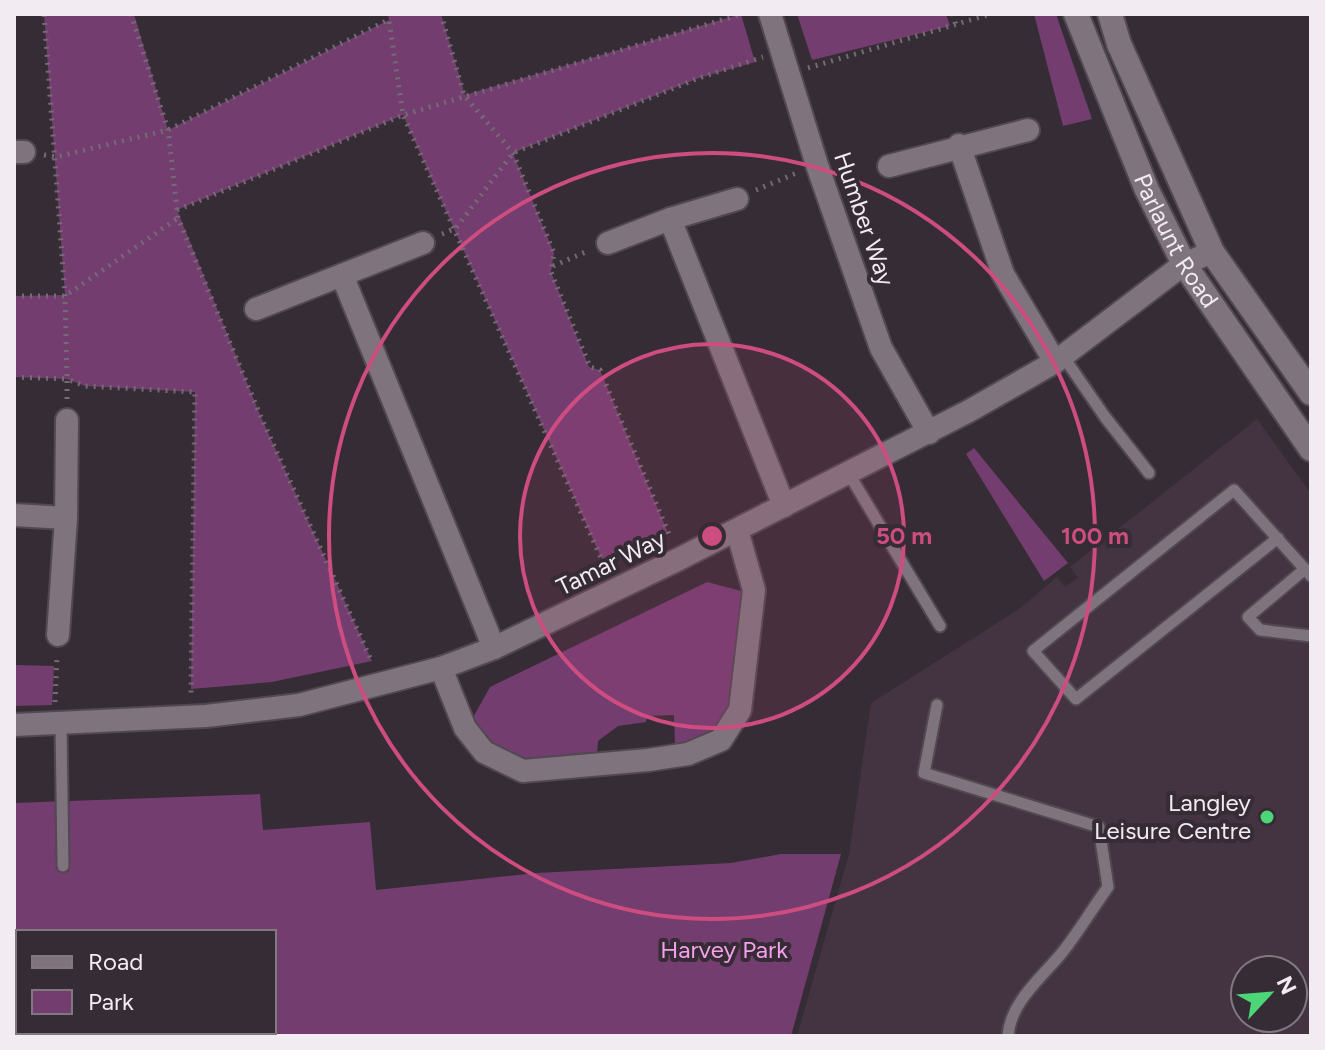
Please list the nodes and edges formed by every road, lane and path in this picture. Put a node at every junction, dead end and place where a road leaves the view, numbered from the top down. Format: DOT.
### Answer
graph roads {
  1 [pos="44,14"];
  2 [pos="131,14"];
  3 [pos="441,14"];
  4 [pos="742,14"];
  5 [pos="770,14"];
  6 [pos="953,14"];
  7 [pos="1076,14"];
  8 [pos="1110,14"];
  9 [pos="987,15"];
  10 [pos="389,17"];
  11 [pos="956,26"];
  12 [pos="780,46"];
  13 [pos="788,74"];
  14 [pos="464,95"];
  15 [pos="403,115"];
  16 [pos="168,130"];
  17 [pos="1028,130"];
  18 [pos="959,145"];
  19 [pos="513,153"];
  20 [pos="56,157"];
  21 [pos="817,165"];
  22 [pos="889,166"];
  23 [pos="737,199"];
  24 [pos="177,210"];
  25 [pos="178,218"];
  26 [pos="670,219"];
  27 [pos="456,228"];
  28 [pos="423,243"];
  29 [pos="608,243"];
  30 [pos="1212,252"];
  31 [pos="1184,264"];
  32 [pos="552,266"];
  33 [pos="342,275"];
  34 [pos="14,296"];
  35 [pos="65,296"];
  36 [pos="256,309"];
  37 [pos="1059,359"];
  38 [pos="14,377"];
  39 [pos="67,379"];
  40 [pos="1311,393"];
  41 [pos="67,420"];
  42 [pos="929,433"];
  43 [pos="1311,449"];
  44 [pos="1149,473"];
  45 [pos="849,474"];
  46 [pos="784,506"];
  47 [pos="14,515"];
  48 [pos="66,518"];
  49 [pos="737,530"];
  50 [pos="1278,538"];
  51 [pos="679,559"];
  52 [pos="1308,573"];
  53 [pos="615,590"];
  54 [pos="940,626"];
  55 [pos="58,635"];
  56 [pos="1311,636"];
  57 [pos="494,648"];
  58 [pos="441,668"];
  59 [pos="383,684"];
  60 [pos="937,705"];
  61 [pos="190,717"];
  62 [pos="58,723"];
  63 [pos="14,725"];
  64 [pos="63,866"];
  65 [pos="1008,1036"];
  1 -- 20 [label="path"];
  2 -- 16 [label="path"];
  3 -- 14 [label="path"];
  4 -- 14 [label="path"];
  5 -- 12 [label="street, Humber Way"];
  6 -- 11 [label="path"];
  7 -- 31 [label="street, Parlaunt Road"];
  8 -- 30 [label="street, Parlaunt Road"];
  9 -- 11 [label="path"];
  10 -- 15 [label="path"];
  10 -- 16 [label="path"];
  11 -- 13 [label="path"];
  12 -- 13 [label="street, Humber Way"];
  12 -- 19 [label="path"];
  13 -- 21 [label="street, Humber Way"];
  14 -- 15 [label="path"];
  14 -- 19 [label="path"];
  15 -- 24 [label="path"];
  15 -- 27 [label="path"];
  16 -- 20 [label="path"];
  16 -- 24 [label="path"];
  17 -- 18 [label="street"];
  18 -- 22 [label="street"];
  18 -- 37 [label="street"];
  19 -- 27 [label="path"];
  19 -- 32 [label="path"];
  20 -- 35 [label="path"];
  21 -- 23 [label="path"];
  21 -- 42 [label="street, Humber Way"];
  23 -- 26 [label="street"];
  24 -- 25 [label="path"];
  25 -- 35 [label="path"];
  25 -- 59 [label="path"];
  26 -- 29 [label="street"];
  26 -- 46 [label="street"];
  27 -- 28 [label="path"];
  27 -- 53 [label="path"];
  28 -- 33 [label="street"];
  29 -- 32 [label="path"];
  30 -- 31 [label="street, Tamar Way"];
  30 -- 40 [label="street, Parlaunt Road"];
  31 -- 37 [label="street, Tamar Way"];
  31 -- 43 [label="street, Parlaunt Road"];
  32 -- 51 [label="path"];
  33 -- 36 [label="street"];
  33 -- 57 [label="street"];
  34 -- 35 [label="path"];
  35 -- 39 [label="path"];
  37 -- 42 [label="street, Tamar Way"];
  37 -- 44 [label="lane"];
  38 -- 39 [label="path"];
  39 -- 61 [label="path"];
  41 -- 48 [label="street"];
  42 -- 45 [label="street, Tamar Way"];
  45 -- 46 [label="street, Tamar Way"];
  45 -- 54 [label="lane"];
  46 -- 49 [label="street, Tamar Way"];
  47 -- 48 [label="street"];
  48 -- 55 [label="street"];
  49 -- 51 [label="street, Tamar Way"];
  49 -- 58 [label="street"];
  50 -- 50 [label="lane"];
  50 -- 52 [label="lane"];
  51 -- 53 [label="street, Tamar Way"];
  52 -- 56 [label="lane"];
  53 -- 57 [label="street, Tamar Way"];
  55 -- 62 [label="path"];
  57 -- 58 [label="street, Tamar Way"];
  58 -- 59 [label="street, Tamar Way"];
  59 -- 61 [label="street, Tamar Way"];
  60 -- 65 [label="lane"];
  61 -- 62 [label="street, Tamar Way"];
  62 -- 63 [label="street, Tamar Way"];
  62 -- 64 [label="lane"];
}
